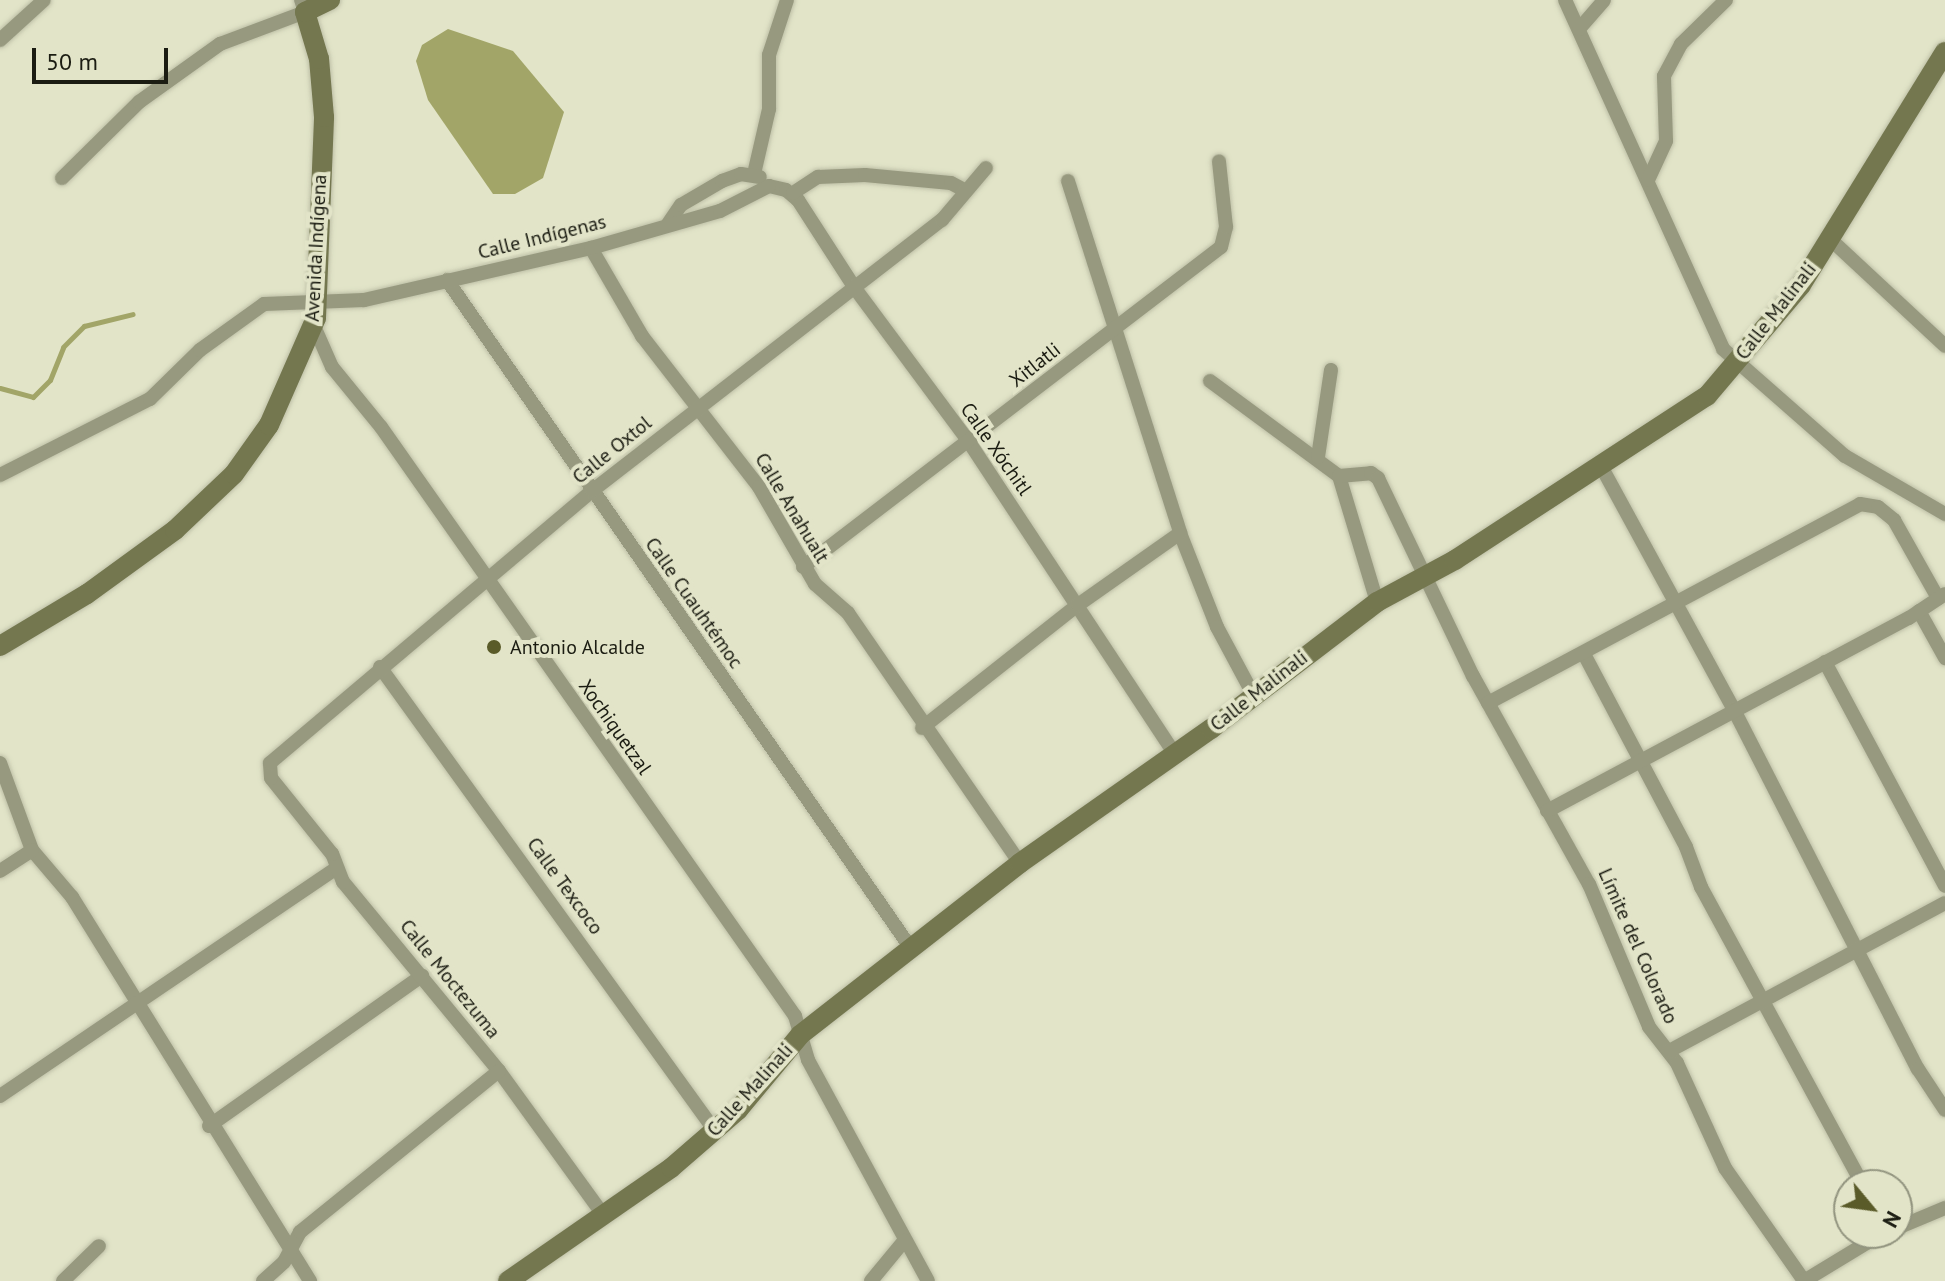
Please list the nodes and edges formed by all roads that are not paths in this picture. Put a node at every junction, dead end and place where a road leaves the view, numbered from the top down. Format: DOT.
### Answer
graph roads {
  1 [pos="44,0"];
  2 [pos="330,0"];
  3 [pos="787,0"];
  4 [pos="1565,0"];
  5 [pos="1604,0"];
  6 [pos="1726,0"];
  7 [pos="303,6"];
  8 [pos="1579,29"];
  9 [pos="1,39"];
  10 [pos="1945,52"];
  11 [pos="1219,161"];
  12 [pos="986,168"];
  13 [pos="754,174"];
  14 [pos="62,178"];
  15 [pos="1648,180"];
  16 [pos="1068,181"];
  17 [pos="769,186"];
  18 [pos="966,191"];
  19 [pos="793,193"];
  20 [pos="668,224"];
  21 [pos="1830,239"];
  22 [pos="591,248"];
  23 [pos="447,280"];
  24 [pos="854,287"];
  25 [pos="317,301"];
  26 [pos="314,326"];
  27 [pos="1113,329"];
  28 [pos="1945,346"];
  29 [pos="1735,363"];
  30 [pos="1331,370"];
  31 [pos="1210,381"];
  32 [pos="697,408"];
  33 [pos="969,442"];
  34 [pos="1318,457"];
  35 [pos="1601,466"];
  36 [pos="0,475"];
  37 [pos="1339,476"];
  38 [pos="1880,476"];
  39 [pos="592,491"];
  40 [pos="1869,503"];
  41 [pos="1945,514"];
  42 [pos="1180,533"];
  43 [pos="803,567"];
  44 [pos="1426,576"];
  45 [pos="488,583"];
  46 [pos="1941,596"];
  47 [pos="1377,602"];
  48 [pos="1673,603"];
  49 [pos="1078,605"];
  50 [pos="1919,611"];
  51 [pos="0,646"];
  52 [pos="1584,654"];
  53 [pos="1945,658"];
  54 [pos="1825,662"];
  55 [pos="380,667"];
  56 [pos="1253,694"];
  57 [pos="1488,703"];
  58 [pos="1734,710"];
  59 [pos="922,728"];
  60 [pos="1174,753"];
  61 [pos="1640,762"];
  62 [pos="0,763"];
  63 [pos="268,768"];
  64 [pos="1547,811"];
  65 [pos="32,850"];
  66 [pos="1020,863"];
  67 [pos="337,868"];
  68 [pos="0,871"];
  69 [pos="1945,886"];
  70 [pos="1945,903"];
  71 [pos="910,947"];
  72 [pos="1856,950"];
  73 [pos="422,976"];
  74 [pos="1764,998"];
  75 [pos="136,1002"];
  76 [pos="800,1035"];
  77 [pos="1669,1051"];
  78 [pos="499,1071"];
  79 [pos="0,1096"];
  80 [pos="1945,1110"];
  81 [pos="209,1126"];
  82 [pos="715,1131"];
  83 [pos="1855,1169"];
  84 [pos="1945,1208"];
  85 [pos="604,1216"];
  86 [pos="1913,1221"];
  87 [pos="904,1241"];
  88 [pos="99,1246"];
  89 [pos="1857,1249"];
  90 [pos="290,1250"];
  91 [pos="63,1281"];
  92 [pos="263,1281"];
  93 [pos="310,1281"];
  94 [pos="508,1281"];
  95 [pos="871,1281"];
  96 [pos="928,1281"];
  97 [pos="1804,1281"];
  1 -- 9 [label="street"];
  2 -- 7 [label="street"];
  3 -- 13 [label="street"];
  4 -- 8 [label="street"];
  5 -- 8 [label="street"];
  6 -- 15 [label="street"];
  7 -- 14 [label="street"];
  7 -- 25 [label="street, Avenida Indígena"];
  8 -- 15 [label="street"];
  10 -- 21 [label="street, Calle Malinali"];
  11 -- 27 [label="street, Xitlatli"];
  12 -- 18 [label="street, Calle Oxtol"];
  13 -- 17 [label="street"];
  13 -- 20 [label="street"];
  15 -- 29 [label="street"];
  16 -- 27 [label="street"];
  17 -- 19 [label="street"];
  17 -- 20 [label="street, Calle Indígenas"];
  18 -- 19 [label="street"];
  18 -- 24 [label="street, Calle Oxtol"];
  19 -- 24 [label="street, Calle Xóchitl"];
  20 -- 22 [label="street, Calle Indígenas"];
  21 -- 28 [label="street"];
  21 -- 29 [label="street, Calle Malinali"];
  22 -- 23 [label="street, Calle Indígenas"];
  22 -- 32 [label="street, Calle Anahualt"];
  23 -- 25 [label="street, Calle Indígenas"];
  23 -- 39 [label="street, Calle Cuauhtémoc"];
  24 -- 32 [label="street, Calle Oxtol"];
  24 -- 33 [label="street, Calle Xóchitl"];
  25 -- 26 [label="street, Avenida Indígena"];
  25 -- 36 [label="street, Calle Indígenas"];
  26 -- 45 [label="street, Xochiquetzal"];
  26 -- 51 [label="street, Avenida Indígena"];
  27 -- 33 [label="street, Xitlatli"];
  27 -- 42 [label="street"];
  29 -- 35 [label="street, Calle Malinali"];
  29 -- 38 [label="street"];
  30 -- 34 [label="street"];
  31 -- 34 [label="street"];
  32 -- 39 [label="street, Calle Oxtol"];
  32 -- 43 [label="street, Calle Anahualt"];
  33 -- 43 [label="street, Xitlatli"];
  33 -- 49 [label="street, Calle Xóchitl"];
  34 -- 37 [label="street"];
  35 -- 44 [label="street, Calle Malinali"];
  35 -- 48 [label="street"];
  37 -- 44 [label="street, Límite del Colorado"];
  37 -- 47 [label="street"];
  38 -- 40 [label="street"];
  38 -- 41 [label="street"];
  39 -- 45 [label="street, Calle Oxtol"];
  39 -- 71 [label="street, Calle Cuauhtémoc"];
  40 -- 46 [label="street"];
  40 -- 48 [label="street"];
  42 -- 49 [label="street"];
  42 -- 56 [label="street"];
  43 -- 59 [label="street, Calle Anahualt"];
  44 -- 47 [label="street, Calle Malinali"];
  44 -- 57 [label="street, Límite del Colorado"];
  45 -- 55 [label="street, Calle Oxtol"];
  45 -- 76 [label="street, Xochiquetzal"];
  46 -- 50 [label="street"];
  47 -- 56 [label="street, Calle Malinali"];
  48 -- 52 [label="street"];
  48 -- 58 [label="street"];
  49 -- 59 [label="street"];
  49 -- 60 [label="street, Calle Xóchitl"];
  50 -- 53 [label="street"];
  50 -- 54 [label="street"];
  52 -- 57 [label="street"];
  52 -- 61 [label="street"];
  54 -- 58 [label="street"];
  54 -- 69 [label="street"];
  55 -- 63 [label="street, Calle Oxtol"];
  55 -- 82 [label="street, Calle Texcoco"];
  56 -- 60 [label="street, Calle Malinali"];
  57 -- 64 [label="street, Límite del Colorado"];
  58 -- 61 [label="street"];
  58 -- 72 [label="street"];
  59 -- 66 [label="street, Calle Anahualt"];
  60 -- 66 [label="street, Calle Malinali"];
  61 -- 64 [label="street"];
  61 -- 74 [label="street"];
  62 -- 65 [label="street"];
  63 -- 67 [label="street, Calle Moctezuma"];
  64 -- 77 [label="street, Límite del Colorado"];
  65 -- 68 [label="street"];
  65 -- 75 [label="street"];
  66 -- 71 [label="street, Calle Malinali"];
  67 -- 73 [label="street, Calle Moctezuma"];
  67 -- 75 [label="street"];
  70 -- 72 [label="street"];
  71 -- 76 [label="street, Calle Malinali"];
  72 -- 74 [label="street"];
  72 -- 80 [label="street"];
  73 -- 78 [label="street, Calle Moctezuma"];
  73 -- 81 [label="street"];
  74 -- 77 [label="street"];
  74 -- 83 [label="street"];
  75 -- 79 [label="street"];
  75 -- 81 [label="street"];
  76 -- 82 [label="street, Calle Malinali"];
  76 -- 87 [label="street, Xochiquetzal"];
  77 -- 97 [label="street, Límite del Colorado"];
  78 -- 85 [label="street, Calle Moctezuma"];
  78 -- 90 [label="street"];
  81 -- 90 [label="street"];
  82 -- 85 [label="street, Calle Malinali"];
  84 -- 86 [label="street"];
  85 -- 94 [label="street, Calle Malinali"];
  87 -- 95 [label="street"];
  87 -- 96 [label="street, Xochiquetzal"];
  88 -- 91 [label="street"];
  89 -- 97 [label="street"];
  90 -- 92 [label="street"];
  90 -- 93 [label="street"];
}
